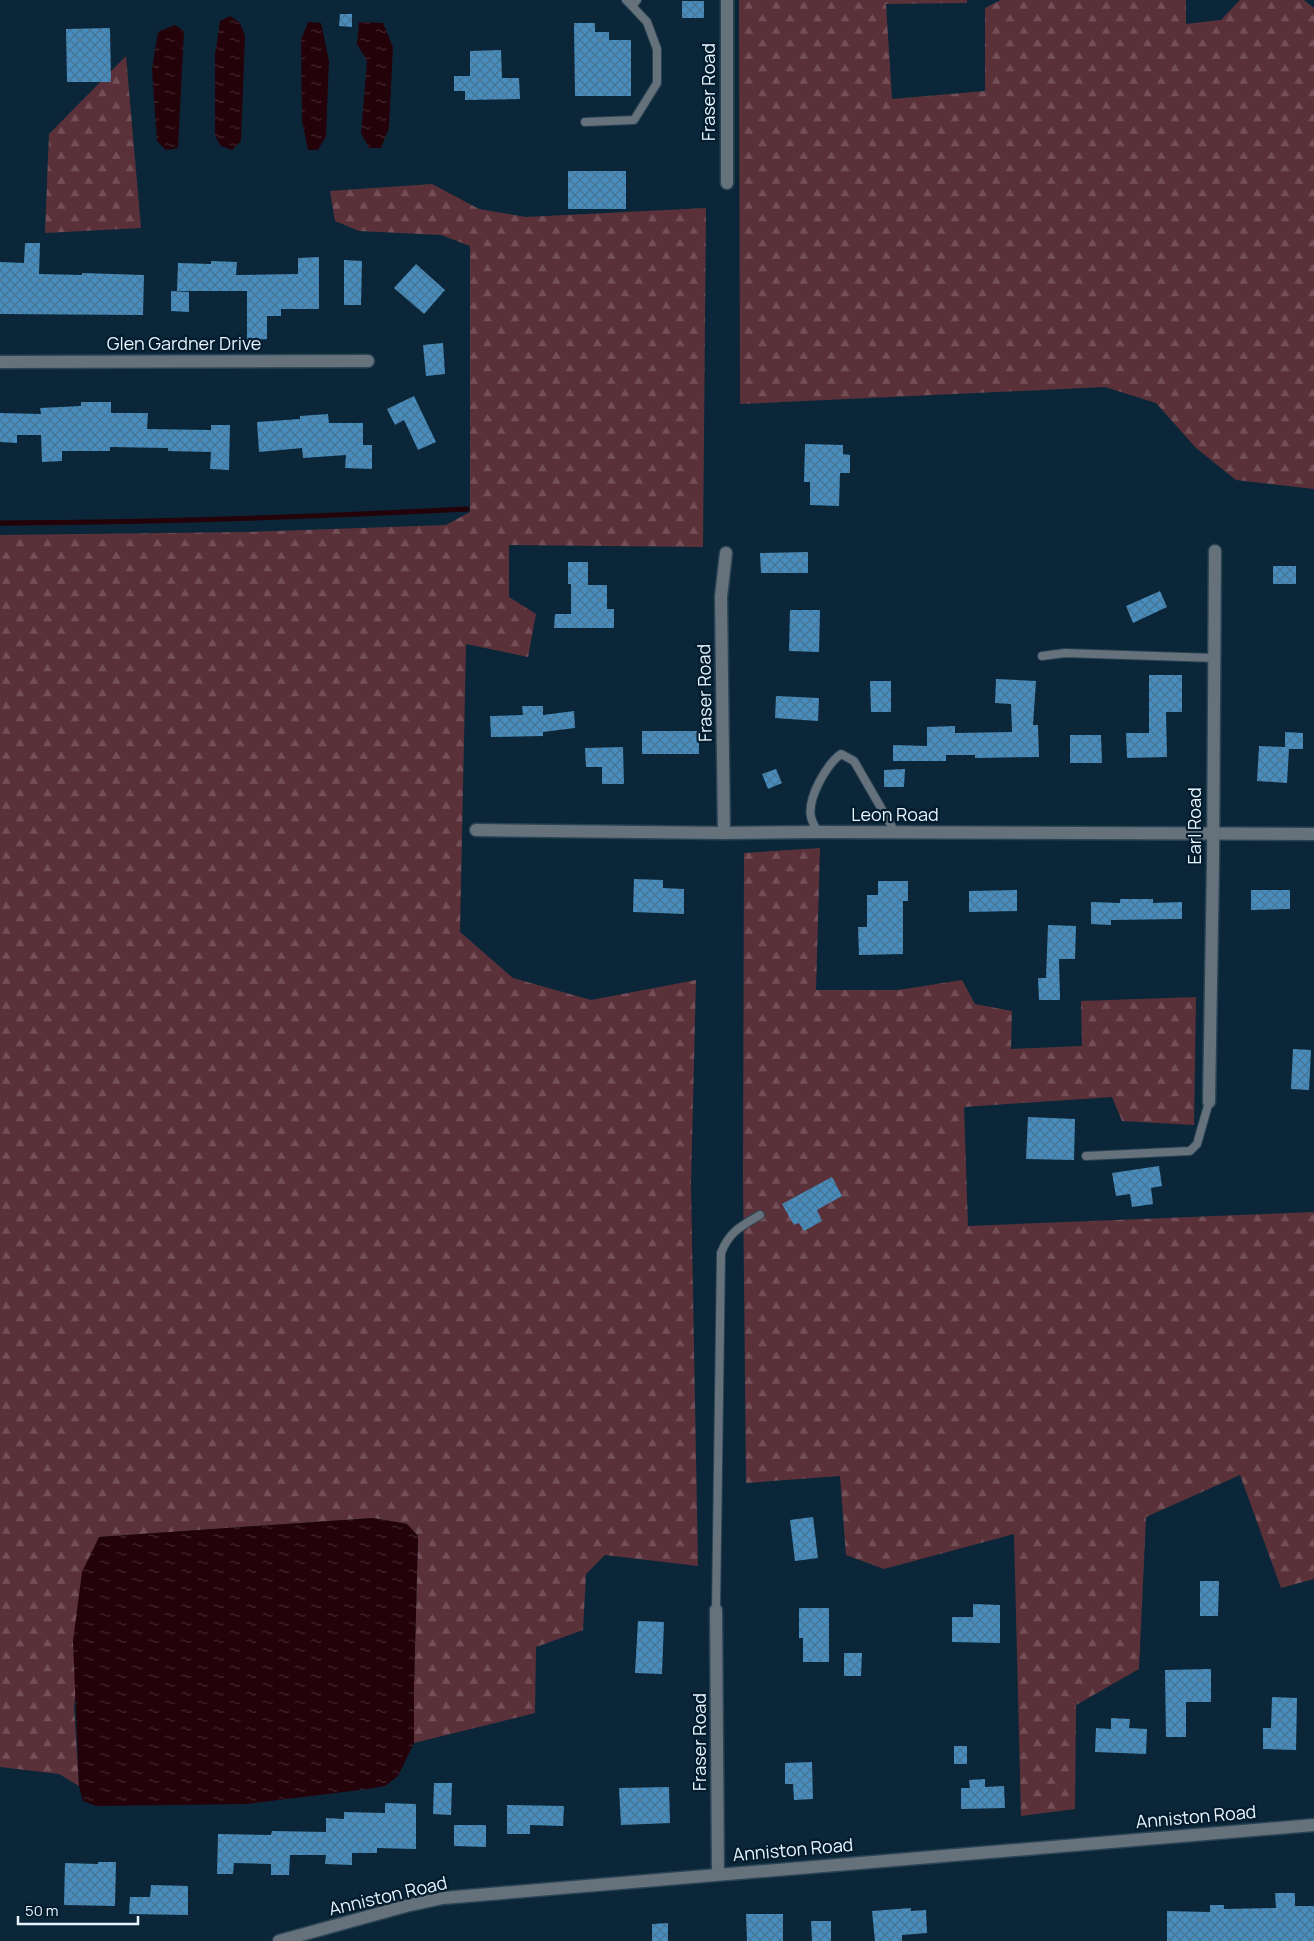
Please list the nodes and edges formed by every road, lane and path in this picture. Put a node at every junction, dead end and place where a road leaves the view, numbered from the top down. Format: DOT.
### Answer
graph roads {
  1 [pos="727,0"];
  2 [pos="632,2"];
  3 [pos="585,122"];
  4 [pos="727,183"];
  5 [pos="368,360"];
  6 [pos="0,362"];
  7 [pos="1214,550"];
  8 [pos="726,553"];
  9 [pos="1042,656"];
  10 [pos="1214,658"];
  11 [pos="476,830"];
  12 [pos="818,832"];
  13 [pos="895,832"];
  14 [pos="724,833"];
  15 [pos="1314,834"];
  16 [pos="1212,835"];
  17 [pos="1209,1102"];
  18 [pos="1086,1156"];
  19 [pos="760,1215"];
  20 [pos="716,1610"];
  21 [pos="1314,1825"];
  22 [pos="718,1874"];
  23 [pos="279,1941"];
  1 -- 4 [label="street, Fraser Road"];
  2 -- 3 [label="lane"];
  5 -- 6 [label="street, Glen Gardner Drive"];
  7 -- 10 [label="street, Earl Road"];
  8 -- 14 [label="street, Fraser Road"];
  9 -- 10 [label="lane"];
  10 -- 16 [label="street, Earl Road"];
  11 -- 14 [label="street, Leon Road"];
  12 -- 13 [label="street, Leon Road"];
  12 -- 13 [label="lane"];
  12 -- 14 [label="street, Leon Road"];
  13 -- 16 [label="street, Leon Road"];
  15 -- 16 [label="street, Leon Road"];
  16 -- 17 [label="street, Earl Road"];
  17 -- 18 [label="lane"];
  19 -- 20 [label="lane"];
  20 -- 22 [label="street, Fraser Road"];
  21 -- 22 [label="street, Anniston Road"];
  22 -- 23 [label="street, Anniston Road"];
}
